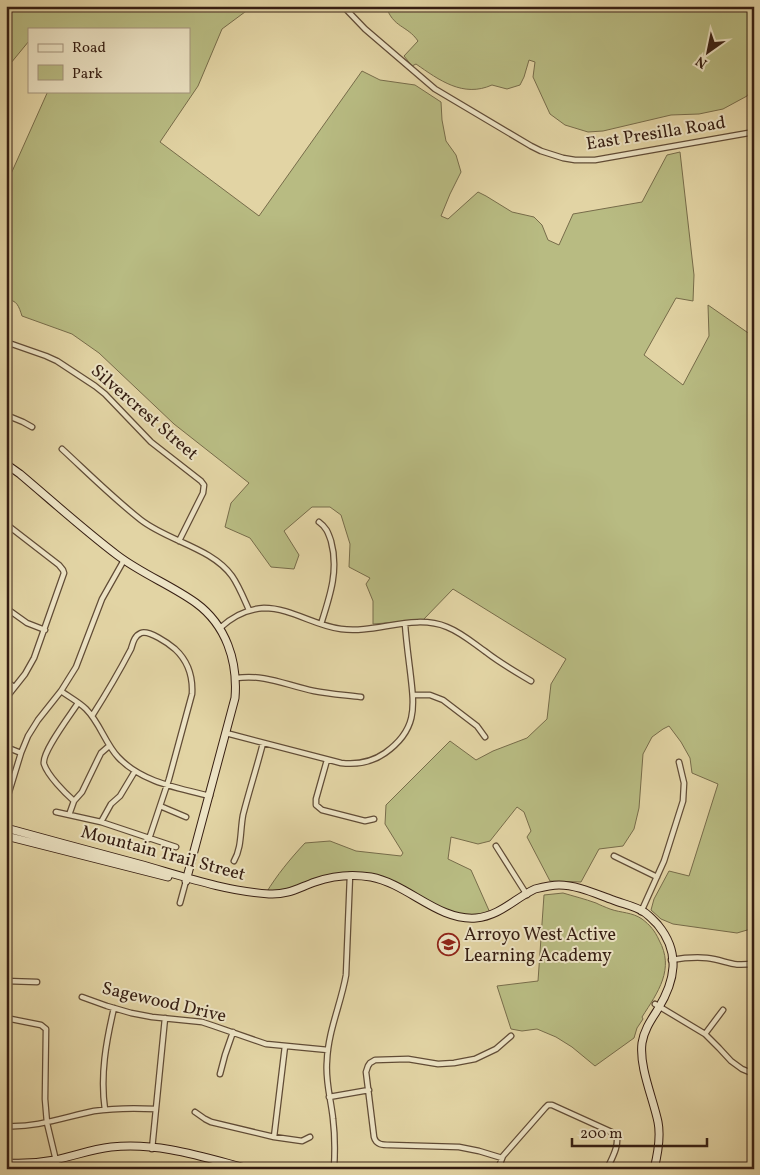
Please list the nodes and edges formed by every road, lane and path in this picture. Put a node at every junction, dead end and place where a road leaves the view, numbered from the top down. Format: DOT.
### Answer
graph roads {
  1 [pos="343,6"];
  2 [pos="754,132"];
  3 [pos="6,342"];
  4 [pos="6,415"];
  5 [pos="32,427"];
  6 [pos="62,448"];
  7 [pos="6,464"];
  8 [pos="318,522"];
  9 [pos="6,524"];
  10 [pos="179,541"];
  11 [pos="124,560"];
  12 [pos="6,608"];
  13 [pos="249,610"];
  14 [pos="321,624"];
  15 [pos="405,624"];
  16 [pos="220,628"];
  17 [pos="45,630"];
  18 [pos="236,678"];
  19 [pos="531,681"];
  20 [pos="6,682"];
  21 [pos="14,687"];
  22 [pos="60,692"];
  23 [pos="413,695"];
  24 [pos="361,697"];
  25 [pos="6,698"];
  26 [pos="78,703"];
  27 [pos="92,716"];
  28 [pos="226,733"];
  29 [pos="485,737"];
  30 [pos="263,743"];
  31 [pos="109,746"];
  32 [pos="6,748"];
  33 [pos="21,753"];
  34 [pos="327,760"];
  35 [pos="679,762"];
  36 [pos="134,771"];
  37 [pos="166,784"];
  38 [pos="210,796"];
  39 [pos="74,801"];
  40 [pos="6,802"];
  41 [pos="160,806"];
  42 [pos="56,812"];
  43 [pos="69,815"];
  44 [pos="186,817"];
  45 [pos="374,819"];
  46 [pos="101,822"];
  47 [pos="6,828"];
  48 [pos="6,836"];
  49 [pos="150,839"];
  50 [pos="496,846"];
  51 [pos="176,847"];
  52 [pos="614,856"];
  53 [pos="234,861"];
  54 [pos="350,877"];
  55 [pos="657,877"];
  56 [pos="186,879"];
  57 [pos="527,895"];
  58 [pos="180,903"];
  59 [pos="642,912"];
  60 [pos="671,959"];
  61 [pos="753,963"];
  62 [pos="754,970"];
  63 [pos="6,981"];
  64 [pos="37,982"];
  65 [pos="82,997"];
  66 [pos="657,1005"];
  67 [pos="114,1008"];
  68 [pos="723,1010"];
  69 [pos="6,1018"];
  70 [pos="165,1018"];
  71 [pos="233,1032"];
  72 [pos="705,1034"];
  73 [pos="511,1036"];
  74 [pos="285,1046"];
  75 [pos="328,1050"];
  76 [pos="220,1074"];
  77 [pos="754,1074"];
  78 [pos="369,1090"];
  79 [pos="329,1097"];
  80 [pos="156,1109"];
  81 [pos="105,1110"];
  82 [pos="195,1112"];
  83 [pos="47,1123"];
  84 [pos="6,1126"];
  85 [pos="274,1137"];
  86 [pos="310,1137"];
  87 [pos="152,1148"];
  88 [pos="502,1158"];
  89 [pos="6,1163"];
  90 [pos="57,1164"];
  91 [pos="6,1167"];
  92 [pos="234,1169"];
  93 [pos="249,1169"];
  94 [pos="334,1169"];
  95 [pos="498,1169"];
  96 [pos="607,1169"];
  97 [pos="650,1169"];
  98 [pos="654,1169"];
  1 -- 2 [label="street, East Presilla Road"];
  3 -- 10 [label="street, Silvercrest Street"];
  4 -- 5 [label="street"];
  6 -- 10 [label="street"];
  7 -- 11 [label="street"];
  8 -- 14 [label="street"];
  9 -- 17 [label="street"];
  10 -- 13 [label="street"];
  11 -- 16 [label="street"];
  11 -- 22 [label="street"];
  12 -- 17 [label="street"];
  13 -- 14 [label="street"];
  13 -- 16 [label="street"];
  14 -- 15 [label="street"];
  15 -- 19 [label="street"];
  15 -- 23 [label="street"];
  16 -- 18 [label="street"];
  17 -- 21 [label="street"];
  18 -- 24 [label="street"];
  18 -- 28 [label="street"];
  20 -- 21 [label="street"];
  21 -- 25 [label="street"];
  22 -- 26 [label="street"];
  22 -- 33 [label="street"];
  23 -- 29 [label="street"];
  23 -- 34 [label="street"];
  26 -- 27 [label="street"];
  26 -- 39 [label="street"];
  27 -- 31 [label="street"];
  27 -- 37 [label="street"];
  28 -- 30 [label="street"];
  28 -- 38 [label="street"];
  30 -- 34 [label="street"];
  30 -- 53 [label="street"];
  31 -- 36 [label="street"];
  31 -- 39 [label="street"];
  32 -- 33 [label="street"];
  33 -- 40 [label="street"];
  34 -- 45 [label="street"];
  35 -- 55 [label="street"];
  36 -- 37 [label="street"];
  36 -- 46 [label="street"];
  37 -- 38 [label="street"];
  37 -- 41 [label="street"];
  38 -- 56 [label="street"];
  39 -- 43 [label="street"];
  41 -- 44 [label="street"];
  41 -- 49 [label="street"];
  42 -- 43 [label="street"];
  43 -- 46 [label="street"];
  46 -- 49 [label="street"];
  47 -- 56 [label="street, Mountain Trail Street"];
  48 -- 56 [label="street, Mountain Trail Street"];
  49 -- 51 [label="street"];
  50 -- 57 [label="street"];
  52 -- 55 [label="street"];
  54 -- 56 [label="street, Mountain Trail Street"];
  54 -- 57 [label="street, Mountain Trail Street"];
  54 -- 75 [label="street"];
  55 -- 59 [label="street"];
  56 -- 58 [label="street"];
  57 -- 59 [label="street, Mountain Trail Street"];
  59 -- 60 [label="street, Mountain Trail Street"];
  60 -- 61 [label="street"];
  60 -- 66 [label="street, Mountain Trail Street"];
  61 -- 62 [label="street"];
  63 -- 64 [label="street"];
  65 -- 67 [label="street, Sagewood Drive"];
  66 -- 72 [label="street"];
  66 -- 97 [label="street, Mountain Trail Street"];
  66 -- 98 [label="street, Mountain Trail Street"];
  67 -- 70 [label="street, Sagewood Drive"];
  67 -- 81 [label="street"];
  68 -- 72 [label="street"];
  69 -- 83 [label="street"];
  70 -- 71 [label="street, Sagewood Drive"];
  70 -- 80 [label="street"];
  71 -- 74 [label="street, Sagewood Drive"];
  71 -- 76 [label="street"];
  72 -- 77 [label="street"];
  73 -- 78 [label="street"];
  74 -- 75 [label="street, Sagewood Drive"];
  74 -- 85 [label="street"];
  75 -- 79 [label="street"];
  78 -- 79 [label="street"];
  78 -- 88 [label="street"];
  79 -- 94 [label="street"];
  80 -- 81 [label="street"];
  80 -- 87 [label="street"];
  81 -- 83 [label="street"];
  82 -- 85 [label="street"];
  83 -- 84 [label="street"];
  83 -- 90 [label="street"];
  85 -- 86 [label="street"];
  87 -- 90 [label="street"];
  87 -- 92 [label="street"];
  87 -- 93 [label="street"];
  88 -- 95 [label="street"];
  88 -- 96 [label="street"];
  89 -- 90 [label="street"];
  90 -- 91 [label="street"];
}
